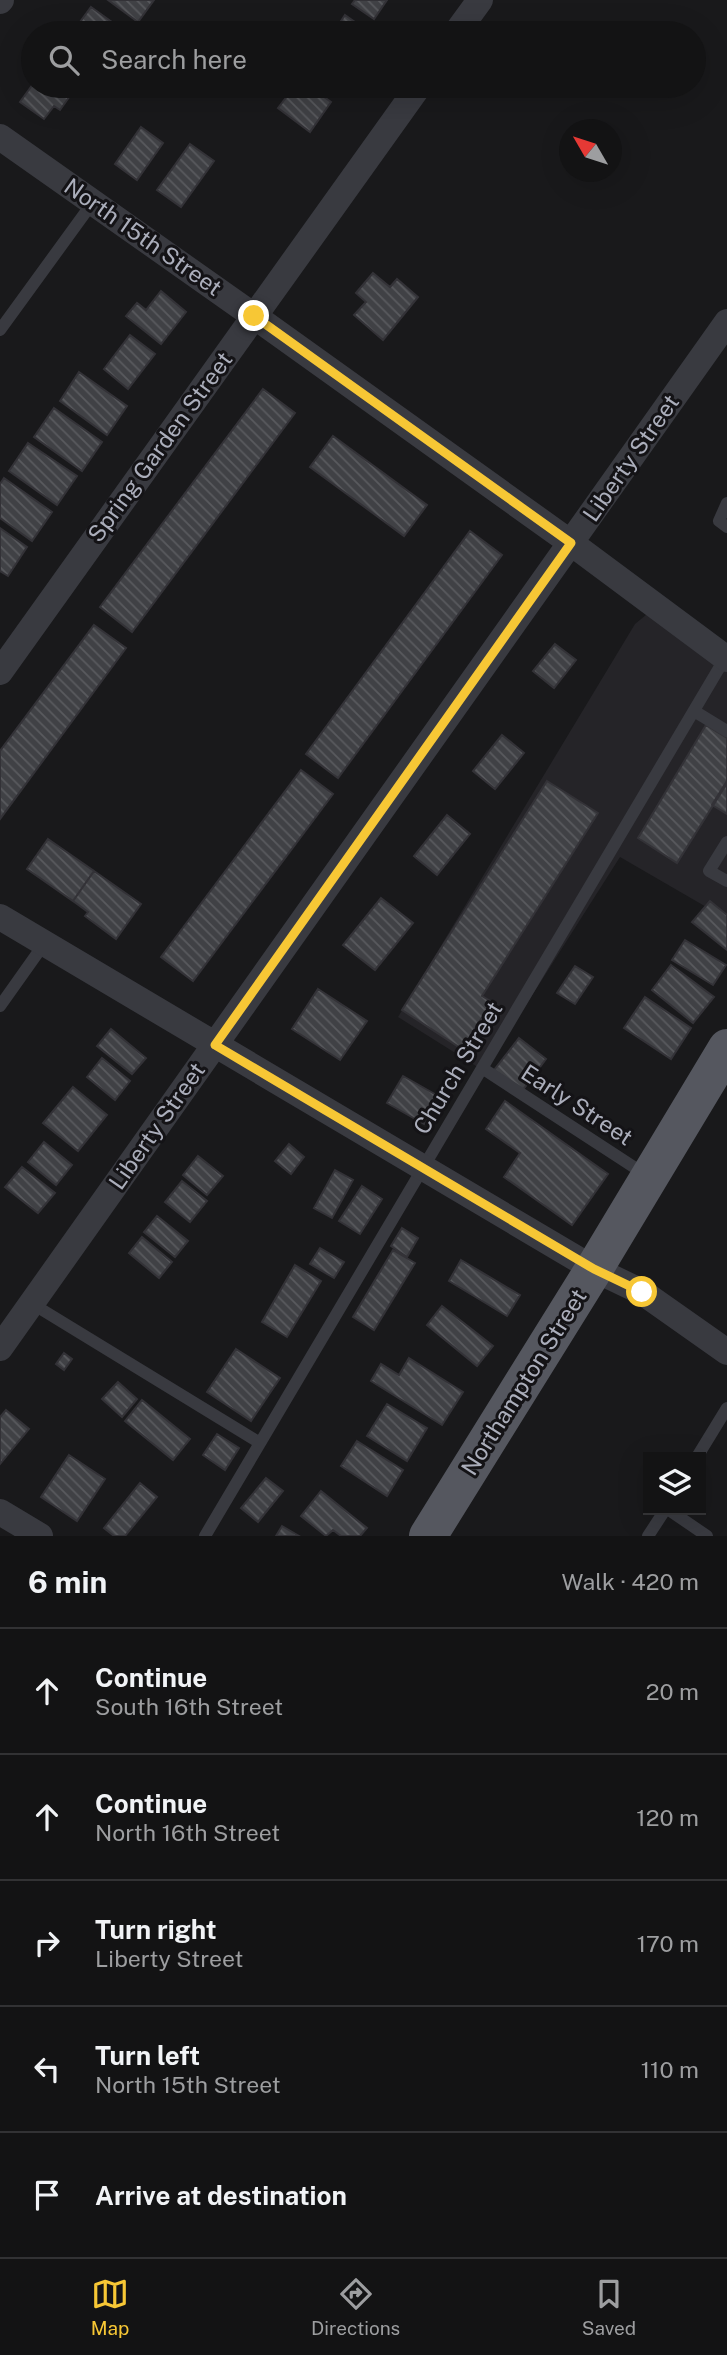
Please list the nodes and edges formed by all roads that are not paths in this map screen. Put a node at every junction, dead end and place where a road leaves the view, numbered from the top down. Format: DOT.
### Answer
graph roads {
  1 [pos="480,0"];
  2 [pos="465,21"];
  3 [pos="410,98"];
  4 [pos="0,137"];
  5 [pos="93,202"];
  6 [pos="254,316"];
  7 [pos="726,324"];
  8 [pos="0,330"];
  9 [pos="727,503"];
  10 [pos="727,527"];
  11 [pos="571,543"];
  12 [pos="726,659"];
  13 [pos="0,672"];
  14 [pos="694,711"];
  15 [pos="727,731"];
  16 [pos="727,842"];
  17 [pos="727,881"];
  18 [pos="0,918"];
  19 [pos="44,944"];
  20 [pos="0,1006"];
  21 [pos="215,1045"];
  22 [pos="727,1048"];
  23 [pos="482,1068"];
  24 [pos="423,1168"];
  25 [pos="649,1177"];
  26 [pos="594,1269"];
  27 [pos="31,1303"];
  28 [pos="0,1348"];
  29 [pos="727,1352"];
  30 [pos="727,1408"];
  31 [pos="260,1443"];
  32 [pos="700,1452"];
  33 [pos="0,1512"];
  34 [pos="663,1515"];
  35 [pos="675,1515"];
  36 [pos="40,1536"];
  37 [pos="205,1536"];
  38 [pos="428,1536"];
  39 [pos="648,1536"];
  40 [pos="708,1536"];
  1 -- 2 [label="street"];
  3 -- 6 [label="street, Spring Garden Street"];
  4 -- 5 [label="street, North 15th Street"];
  5 -- 6 [label="street, North 15th Street"];
  5 -- 8 [label="lane"];
  6 -- 11 [label="street, North 15th Street"];
  6 -- 13 [label="street, Spring Garden Street"];
  7 -- 11 [label="street, Liberty Street"];
  9 -- 10 [label="lane"];
  11 -- 12 [label="street, North 15th Street"];
  11 -- 21 [label="street, Liberty Street"];
  12 -- 14 [label="lane, Church Street"];
  14 -- 15 [label="lane"];
  14 -- 23 [label="lane, Church Street"];
  16 -- 17 [label="lane"];
  18 -- 19 [label="street"];
  19 -- 20 [label="lane"];
  19 -- 21 [label="street"];
  21 -- 24 [label="street"];
  21 -- 27 [label="street, Liberty Street"];
  22 -- 25 [label="main road, Northampton Street"];
  23 -- 24 [label="lane, Church Street"];
  23 -- 25 [label="lane, Early Street"];
  24 -- 26 [label="street"];
  24 -- 31 [label="lane, Church Street"];
  25 -- 26 [label="main road, Northampton Street"];
  26 -- 29 [label="street"];
  26 -- 38 [label="main road, Northampton Street"];
  27 -- 28 [label="street, Liberty Street"];
  27 -- 31 [label="lane"];
  30 -- 32 [label="lane"];
  31 -- 37 [label="lane, Church Street"];
  33 -- 36 [label="street"];
  34 -- 39 [label="lane"];
  35 -- 40 [label="lane"];
}
